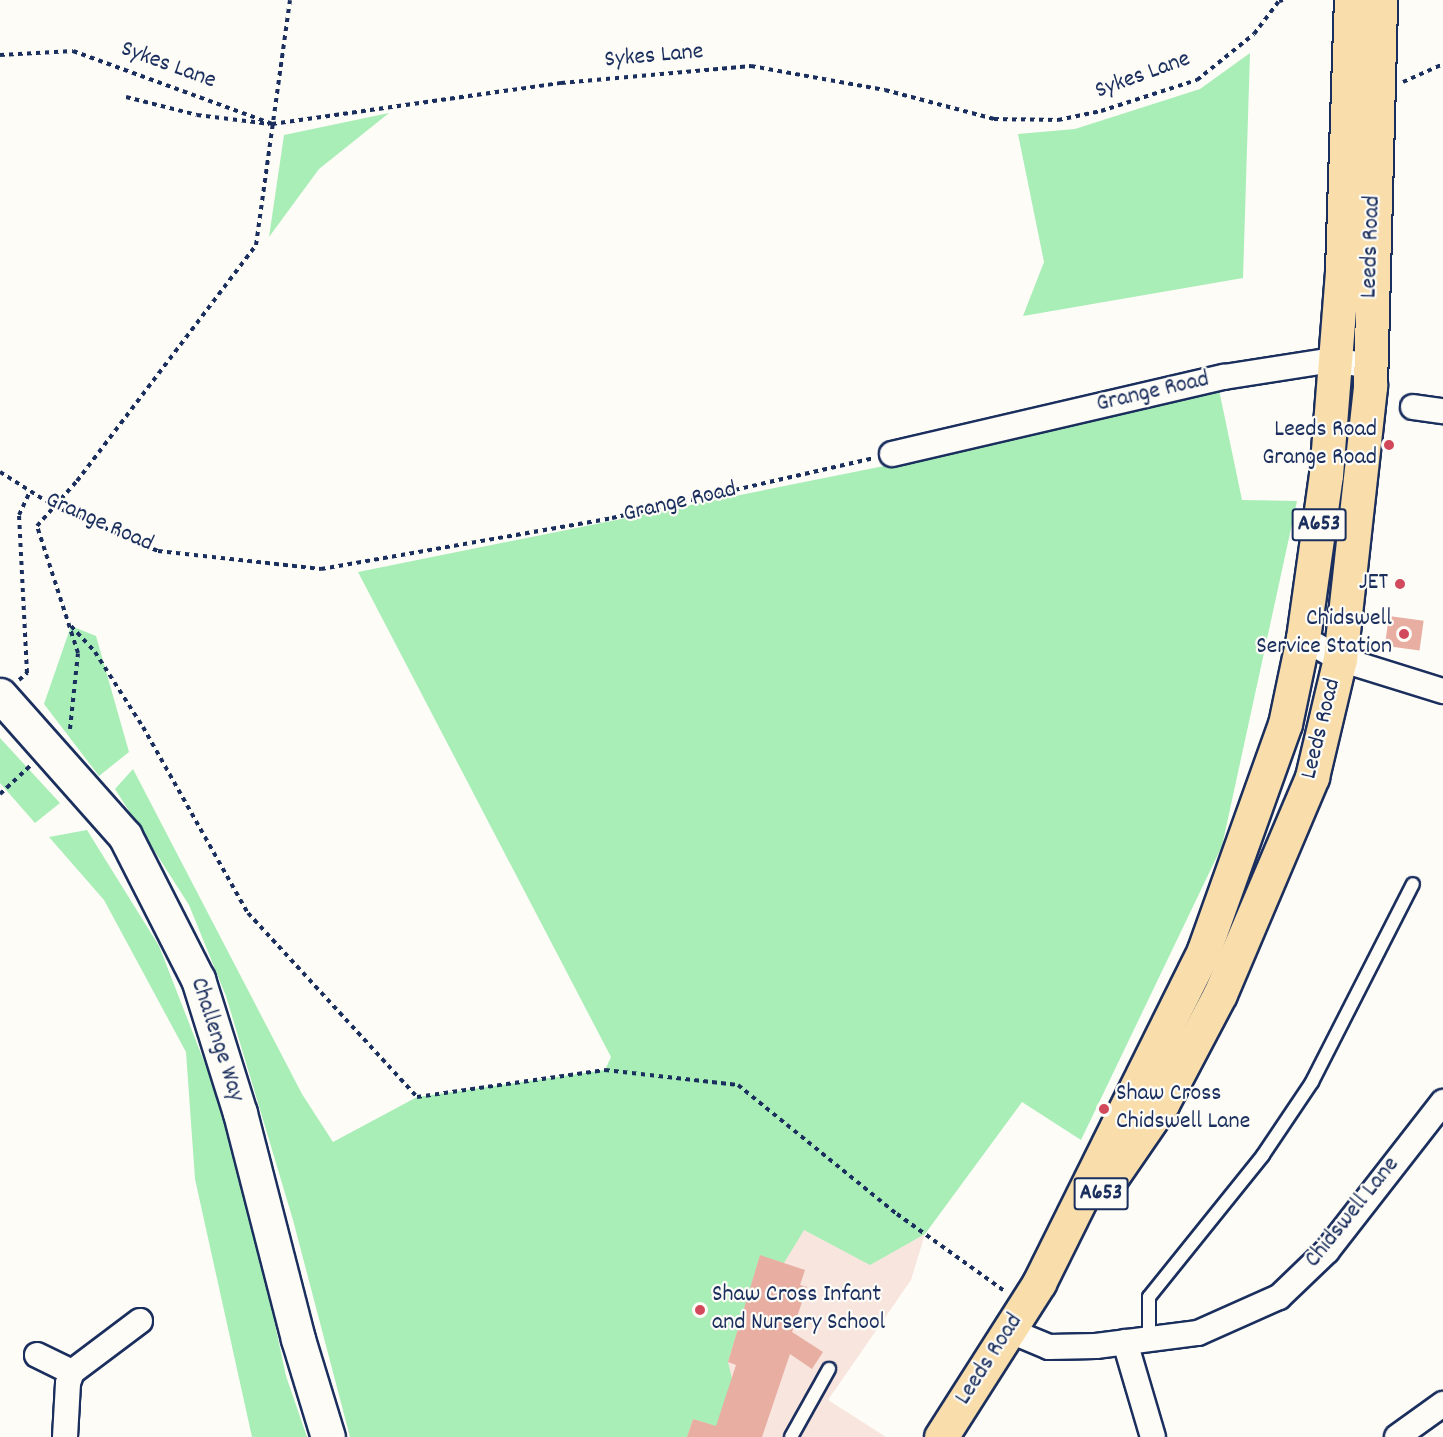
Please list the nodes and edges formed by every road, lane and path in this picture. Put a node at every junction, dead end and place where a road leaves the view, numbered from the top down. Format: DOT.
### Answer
graph roads {
  1 [pos="290,0"];
  2 [pos="1283,0"];
  3 [pos="1351,0"];
  4 [pos="1380,0"];
  5 [pos="0,55"];
  6 [pos="1443,64"];
  7 [pos="1378,94"];
  8 [pos="126,97"];
  9 [pos="272,124"];
  10 [pos="1333,360"];
  11 [pos="1370,366"];
  12 [pos="1413,407"];
  13 [pos="1443,411"];
  14 [pos="892,454"];
  15 [pos="0,472"];
  16 [pos="30,491"];
  17 [pos="54,506"];
  18 [pos="71,626"];
  19 [pos="1303,638"];
  20 [pos="1340,659"];
  21 [pos="27,673"];
  22 [pos="1443,691"];
  23 [pos="0,695"];
  24 [pos="70,729"];
  25 [pos="30,765"];
  26 [pos="0,794"];
  27 [pos="1413,884"];
  28 [pos="1443,1102"];
  29 [pos="1024,1306"];
  30 [pos="140,1321"];
  31 [pos="1149,1339"];
  32 [pos="1125,1342"];
  33 [pos="37,1355"];
  34 [pos="829,1369"];
  35 [pos="72,1372"];
  36 [pos="1443,1404"];
  37 [pos="65,1437"];
  38 [pos="328,1437"];
  39 [pos="791,1437"];
  40 [pos="941,1437"];
  41 [pos="1153,1437"];
  42 [pos="1397,1437"];
  1 -- 9 [label="path"];
  2 -- 9 [label="path, Sykes Lane"];
  3 -- 10 [label="main road, Leeds Road / A653"];
  4 -- 7 [label="main road, Leeds Road / A653"];
  5 -- 9 [label="path, Sykes Lane"];
  6 -- 7 [label="path"];
  7 -- 11 [label="main road, Leeds Road / A653"];
  8 -- 9 [label="path"];
  9 -- 17 [label="path"];
  10 -- 11 [label="street, Grange Road"];
  10 -- 14 [label="street, Grange Road"];
  10 -- 19 [label="main road, Leeds Road / A653"];
  11 -- 20 [label="main road, Leeds Road / A653"];
  12 -- 13 [label="street"];
  14 -- 17 [label="path, Grange Road"];
  15 -- 16 [label="path, Grange Road"];
  16 -- 17 [label="path, Grange Road"];
  16 -- 21 [label="path"];
  17 -- 18 [label="path"];
  18 -- 24 [label="path"];
  18 -- 29 [label="path"];
  19 -- 20 [label="street"];
  19 -- 29 [label="main road, Leeds Road / A653"];
  20 -- 22 [label="street"];
  20 -- 29 [label="main road, Leeds Road / A653"];
  23 -- 38 [label="main road, Challenge Way"];
  25 -- 26 [label="path"];
  27 -- 31 [label="lane"];
  28 -- 31 [label="street, Chidswell Lane"];
  29 -- 32 [label="street, Chidswell Lane"];
  29 -- 40 [label="main road, Leeds Road / A653"];
  30 -- 35 [label="street"];
  31 -- 32 [label="street, Chidswell Lane"];
  32 -- 41 [label="street"];
  33 -- 35 [label="street"];
  34 -- 39 [label="lane"];
  35 -- 37 [label="street"];
  36 -- 42 [label="street"];
}
